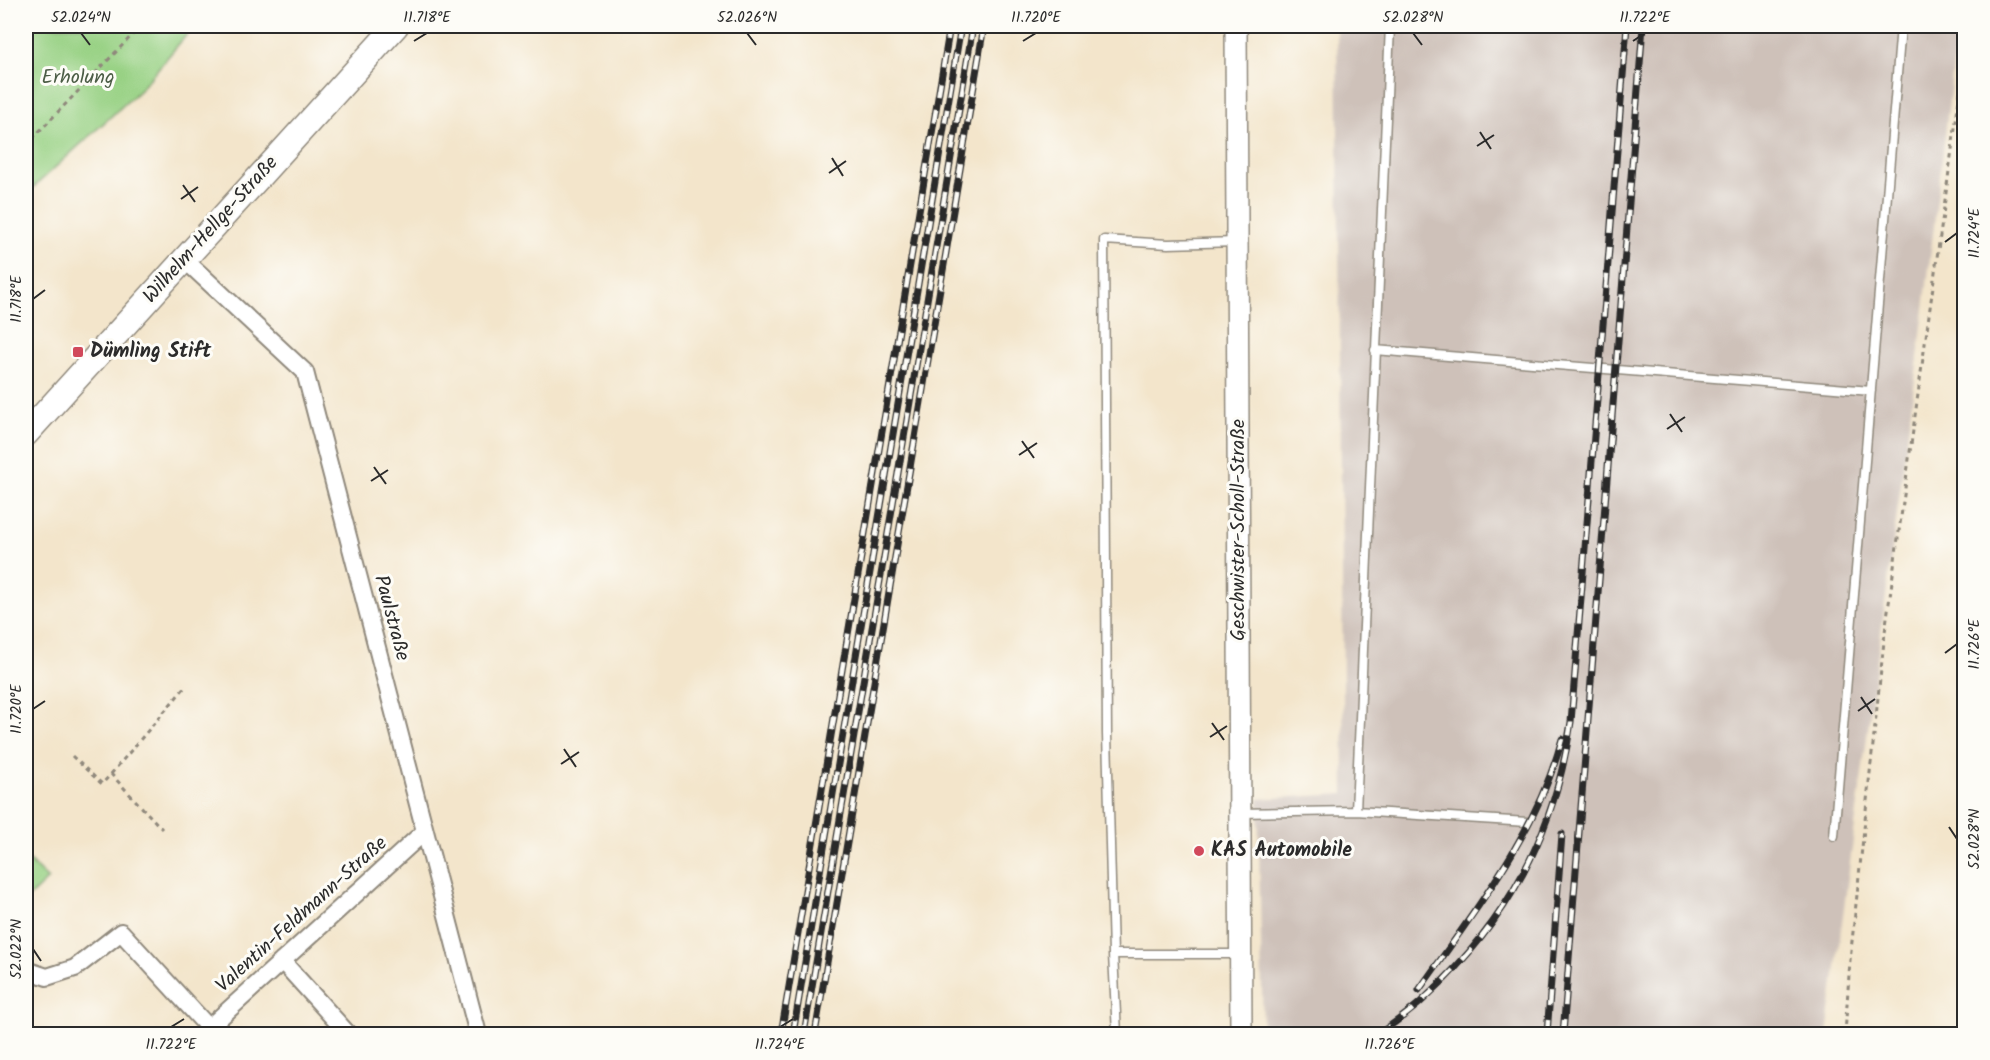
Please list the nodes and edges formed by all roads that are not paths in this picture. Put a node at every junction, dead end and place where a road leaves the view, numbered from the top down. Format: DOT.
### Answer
graph roads {
  1 [pos="396,26"];
  2 [pos="1236,26"];
  3 [pos="1390,26"];
  4 [pos="1901,26"];
  5 [pos="1237,242"];
  6 [pos="185,260"];
  7 [pos="1375,350"];
  8 [pos="1871,391"];
  9 [pos="26,434"];
  10 [pos="1356,811"];
  11 [pos="1240,813"];
  12 [pos="1527,822"];
  13 [pos="424,832"];
  14 [pos="1834,836"];
  15 [pos="1113,954"];
  16 [pos="1240,954"];
  17 [pos="282,962"];
  18 [pos="26,970"];
  19 [pos="205,1031"];
  20 [pos="348,1035"];
  21 [pos="478,1035"];
  22 [pos="1117,1035"];
  23 [pos="1241,1035"];
  1 -- 6 [label="main road, Wilhelm-Hellge-Straße"];
  2 -- 5 [label="street, Geschwister-Scholl-Straße"];
  3 -- 7 [label="lane"];
  4 -- 8 [label="lane"];
  5 -- 11 [label="street, Geschwister-Scholl-Straße"];
  5 -- 15 [label="lane"];
  6 -- 9 [label="main road, Wilhelm-Hellge-Straße"];
  6 -- 13 [label="street, Paulstraße"];
  7 -- 8 [label="lane"];
  7 -- 10 [label="lane"];
  8 -- 14 [label="lane"];
  10 -- 11 [label="lane"];
  10 -- 12 [label="lane"];
  11 -- 16 [label="street, Geschwister-Scholl-Straße"];
  13 -- 17 [label="street, Valentin-Feldmann-Straße"];
  13 -- 21 [label="street, Paulstraße"];
  15 -- 16 [label="lane"];
  15 -- 22 [label="lane"];
  16 -- 23 [label="street, Geschwister-Scholl-Straße"];
  17 -- 19 [label="street, Valentin-Feldmann-Straße"];
  17 -- 20 [label="street"];
  18 -- 19 [label="street, Valentin-Feldmann-Straße"];
}
